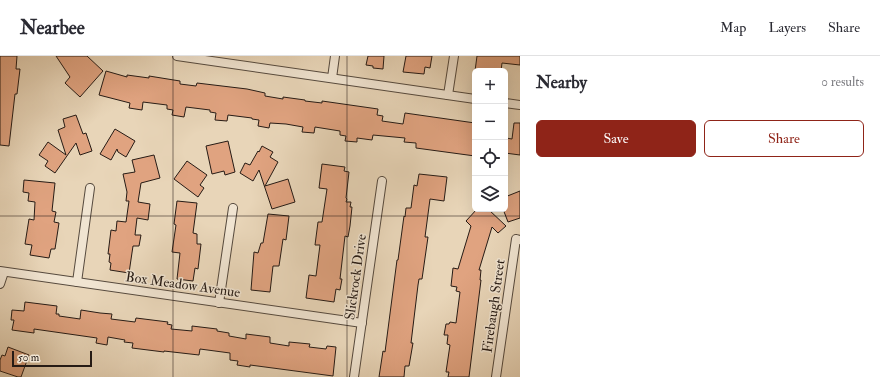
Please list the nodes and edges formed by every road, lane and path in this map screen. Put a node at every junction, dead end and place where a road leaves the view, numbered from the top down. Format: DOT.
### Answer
graph roads {
  1 [pos="177,56"];
  2 [pos="335,56"];
  3 [pos="454,56"];
  4 [pos="216,59"];
  5 [pos="332,78"];
  6 [pos="448,95"];
  7 [pos="472,99"];
  8 [pos="508,104"];
  9 [pos="520,106"];
  10 [pos="382,181"];
  11 [pos="90,188"];
  12 [pos="233,208"];
  13 [pos="518,240"];
  14 [pos="2,271"];
  15 [pos="77,282"];
  16 [pos="0,284"];
  17 [pos="219,303"];
  18 [pos="362,323"];
  19 [pos="354,377"];
  20 [pos="496,377"];
  1 -- 4 [label="street"];
  2 -- 5 [label="street"];
  3 -- 6 [label="street"];
  4 -- 5 [label="street"];
  5 -- 6 [label="street"];
  6 -- 7 [label="street"];
  8 -- 9 [label="street"];
  10 -- 18 [label="street, Slickrock Drive"];
  11 -- 15 [label="street"];
  12 -- 17 [label="street"];
  13 -- 20 [label="street, Firebaugh Street"];
  14 -- 15 [label="street, Box Meadow Avenue"];
  14 -- 16 [label="street"];
  15 -- 17 [label="street, Box Meadow Avenue"];
  17 -- 18 [label="street, Box Meadow Avenue"];
  18 -- 19 [label="street, Slickrock Drive"];
}
